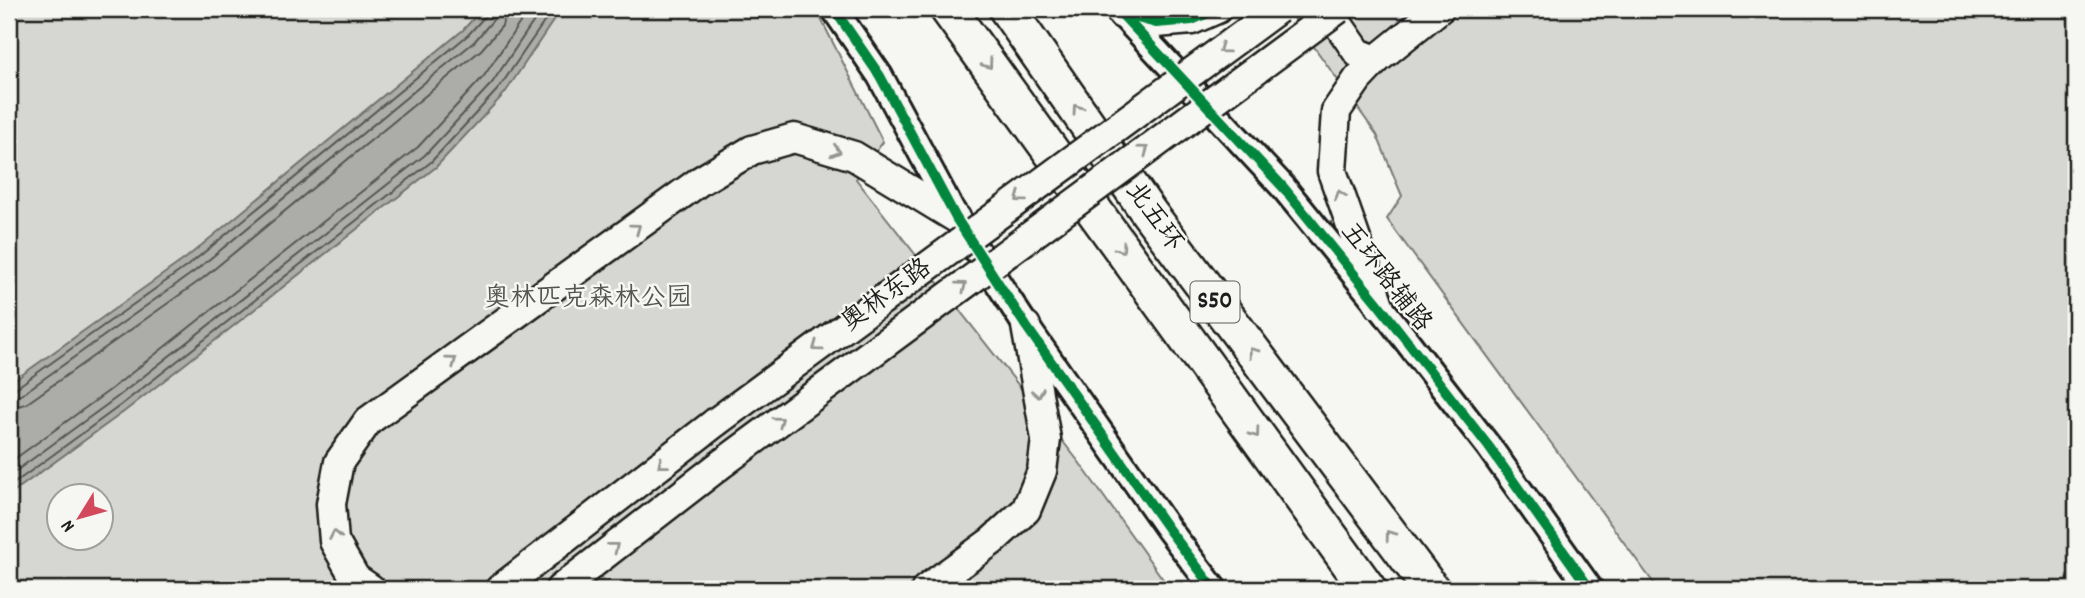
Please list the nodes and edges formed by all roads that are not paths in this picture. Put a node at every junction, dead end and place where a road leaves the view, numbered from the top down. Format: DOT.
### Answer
graph roads {
  1 [pos="834,9"];
  2 [pos="948,9"];
  3 [pos="1007,9"];
  4 [pos="1217,9"];
  5 [pos="1278,9"];
  6 [pos="1329,9"];
  7 [pos="1338,9"];
  8 [pos="1439,9"];
  9 [pos="1119,11"];
  10 [pos="1376,60"];
  11 [pos="956,218"];
  12 [pos="1379,305"];
  13 [pos="1026,326"];
  14 [pos="372,589"];
  15 [pos="500,589"];
  16 [pos="560,589"];
  17 [pos="926,589"];
  18 [pos="1214,589"];
  19 [pos="1368,589"];
  20 [pos="1431,589"];
  21 [pos="1591,589"];
  1 -- 11 [label="street"];
  2 -- 19 [label="highway, 北五环 / S50, one-way"];
  20 -- 3 [label="highway, 北五环 / S50, one-way"];
  4 -- 9 [label="main road"];
  5 -- 15 [label="main road, 奥林东路, one-way, bridge"];
  6 -- 10 [label="main road"];
  16 -- 7 [label="main road, 奥林东路, one-way, bridge"];
  8 -- 10 [label="main road"];
  9 -- 12 [label="street, 五环路辅路"];
  12 -- 10 [label="main road, one-way"];
  11 -- 13 [label="street"];
  14 -- 11 [label="main road, one-way"];
  12 -- 21 [label="street, 五环路辅路"];
  13 -- 17 [label="main road, one-way"];
  13 -- 18 [label="street"];
}
